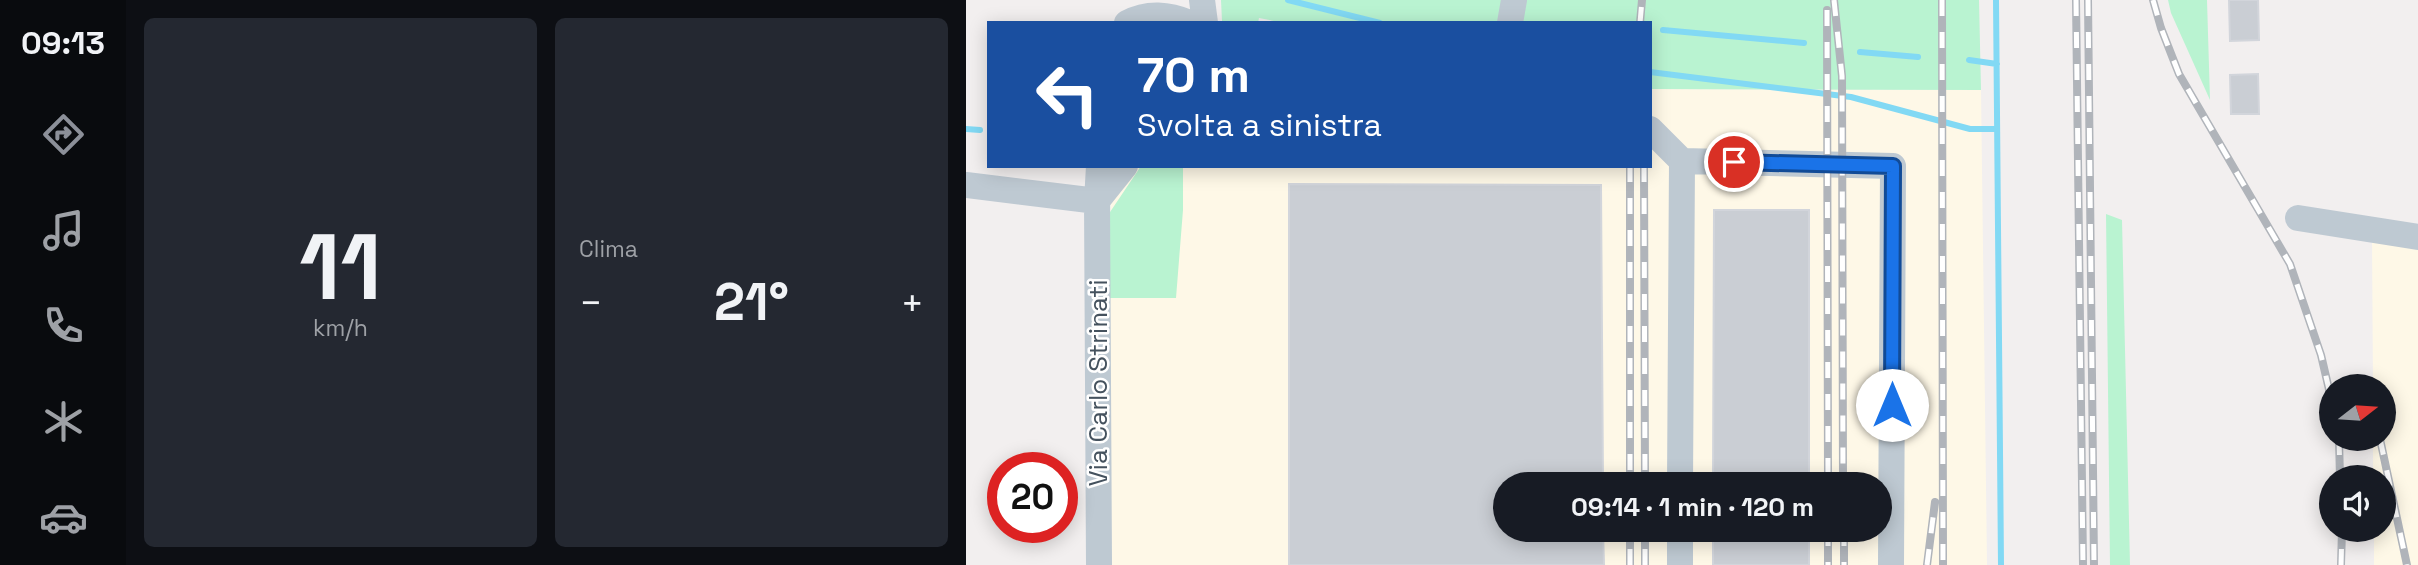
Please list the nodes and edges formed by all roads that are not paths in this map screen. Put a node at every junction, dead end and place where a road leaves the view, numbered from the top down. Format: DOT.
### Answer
graph roads {
  1 [pos="1133,0"];
  2 [pos="1202,0"];
  3 [pos="1120,21"];
  4 [pos="1132,21"];
  5 [pos="1185,21"];
  6 [pos="1205,21"];
  7 [pos="1652,131"];
  8 [pos="1682,161"];
  9 [pos="1100,168"];
  10 [pos="1123,168"];
  11 [pos="966,186"];
  12 [pos="1097,201"];
  13 [pos="2298,218"];
  14 [pos="2418,237"];
  15 [pos="1680,472"];
  16 [pos="1680,542"];
  17 [pos="1099,565"];
  18 [pos="1680,565"];
  19 [pos="1891,565"];
  1 -- 3 [label="street"];
  2 -- 6 [label="street"];
  4 -- 5 [label="street"];
  7 -- 8 [label="street"];
  8 -- 15 [label="street"];
  8 -- 19 [label="street"];
  9 -- 12 [label="street, Via Carlo Strinati"];
  10 -- 12 [label="street"];
  11 -- 12 [label="street"];
  12 -- 17 [label="street, Via Carlo Strinati"];
  13 -- 14 [label="street"];
  16 -- 18 [label="street"];
}
